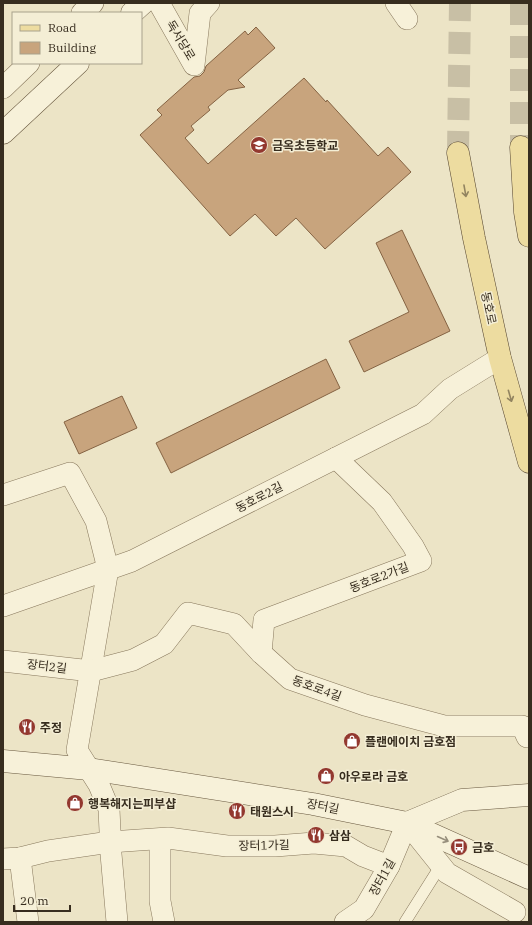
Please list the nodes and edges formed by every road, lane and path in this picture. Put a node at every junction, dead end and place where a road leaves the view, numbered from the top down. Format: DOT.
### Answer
graph roads {
  1 [pos="93,3"];
  2 [pos="143,3"];
  3 [pos="159,3"];
  4 [pos="209,3"];
  5 [pos="83,12"];
  6 [pos="133,12"];
  7 [pos="28,64"];
  8 [pos="77,64"];
  9 [pos="3,88"];
  10 [pos="3,133"];
  11 [pos="521,147"];
  12 [pos="458,153"];
  13 [pos="529,236"];
  14 [pos="500,358"];
  15 [pos="336,458"];
  16 [pos="529,462"];
  17 [pos="3,496"];
  18 [pos="108,569"];
  19 [pos="3,606"];
  20 [pos="261,652"];
  21 [pos="3,661"];
  22 [pos="91,671"];
  23 [pos="529,737"];
  24 [pos="3,761"];
  25 [pos="89,769"];
  26 [pos="529,795"];
  27 [pos="407,823"];
  28 [pos="160,839"];
  29 [pos="110,842"];
  30 [pos="12,858"];
  31 [pos="441,865"];
  32 [pos="389,866"];
  33 [pos="529,878"];
  34 [pos="515,912"];
  35 [pos="28,922"];
  36 [pos="116,922"];
  37 [pos="164,922"];
  38 [pos="345,922"];
  39 [pos="405,922"];
  1 -- 5 [label="street"];
  2 -- 6 [label="main road"];
  3 -- 4 [label="street, 독서당로"];
  7 -- 9 [label="street"];
  8 -- 10 [label="main road"];
  11 -- 13 [label="main road"];
  12 -- 14 [label="main road, 동호로, one-way"];
  14 -- 15 [label="street, 동호로2길"];
  14 -- 16 [label="main road, 동호로, one-way"];
  15 -- 18 [label="street, 동호로2길"];
  15 -- 20 [label="street, 동호로2가길"];
  17 -- 18 [label="street"];
  18 -- 19 [label="street, 동호로2길"];
  18 -- 22 [label="street"];
  20 -- 22 [label="street, 동호로4길"];
  20 -- 23 [label="street, 동호로4길"];
  21 -- 22 [label="street, 장터2길"];
  22 -- 25 [label="street"];
  24 -- 25 [label="main road, 장터길"];
  25 -- 27 [label="main road, 장터길"];
  25 -- 29 [label="street"];
  26 -- 27 [label="main road"];
  27 -- 31 [label="street"];
  27 -- 32 [label="street, 장터1길"];
  27 -- 33 [label="main road, 장터길, one-way"];
  28 -- 29 [label="street, 장터1가길"];
  28 -- 32 [label="street, 장터1가길"];
  28 -- 37 [label="street"];
  29 -- 30 [label="street, 장터1가길"];
  29 -- 36 [label="street"];
  30 -- 35 [label="street, 장터1가길"];
  31 -- 34 [label="street"];
  31 -- 39 [label="lane"];
  32 -- 38 [label="street, 장터1길"];
}
